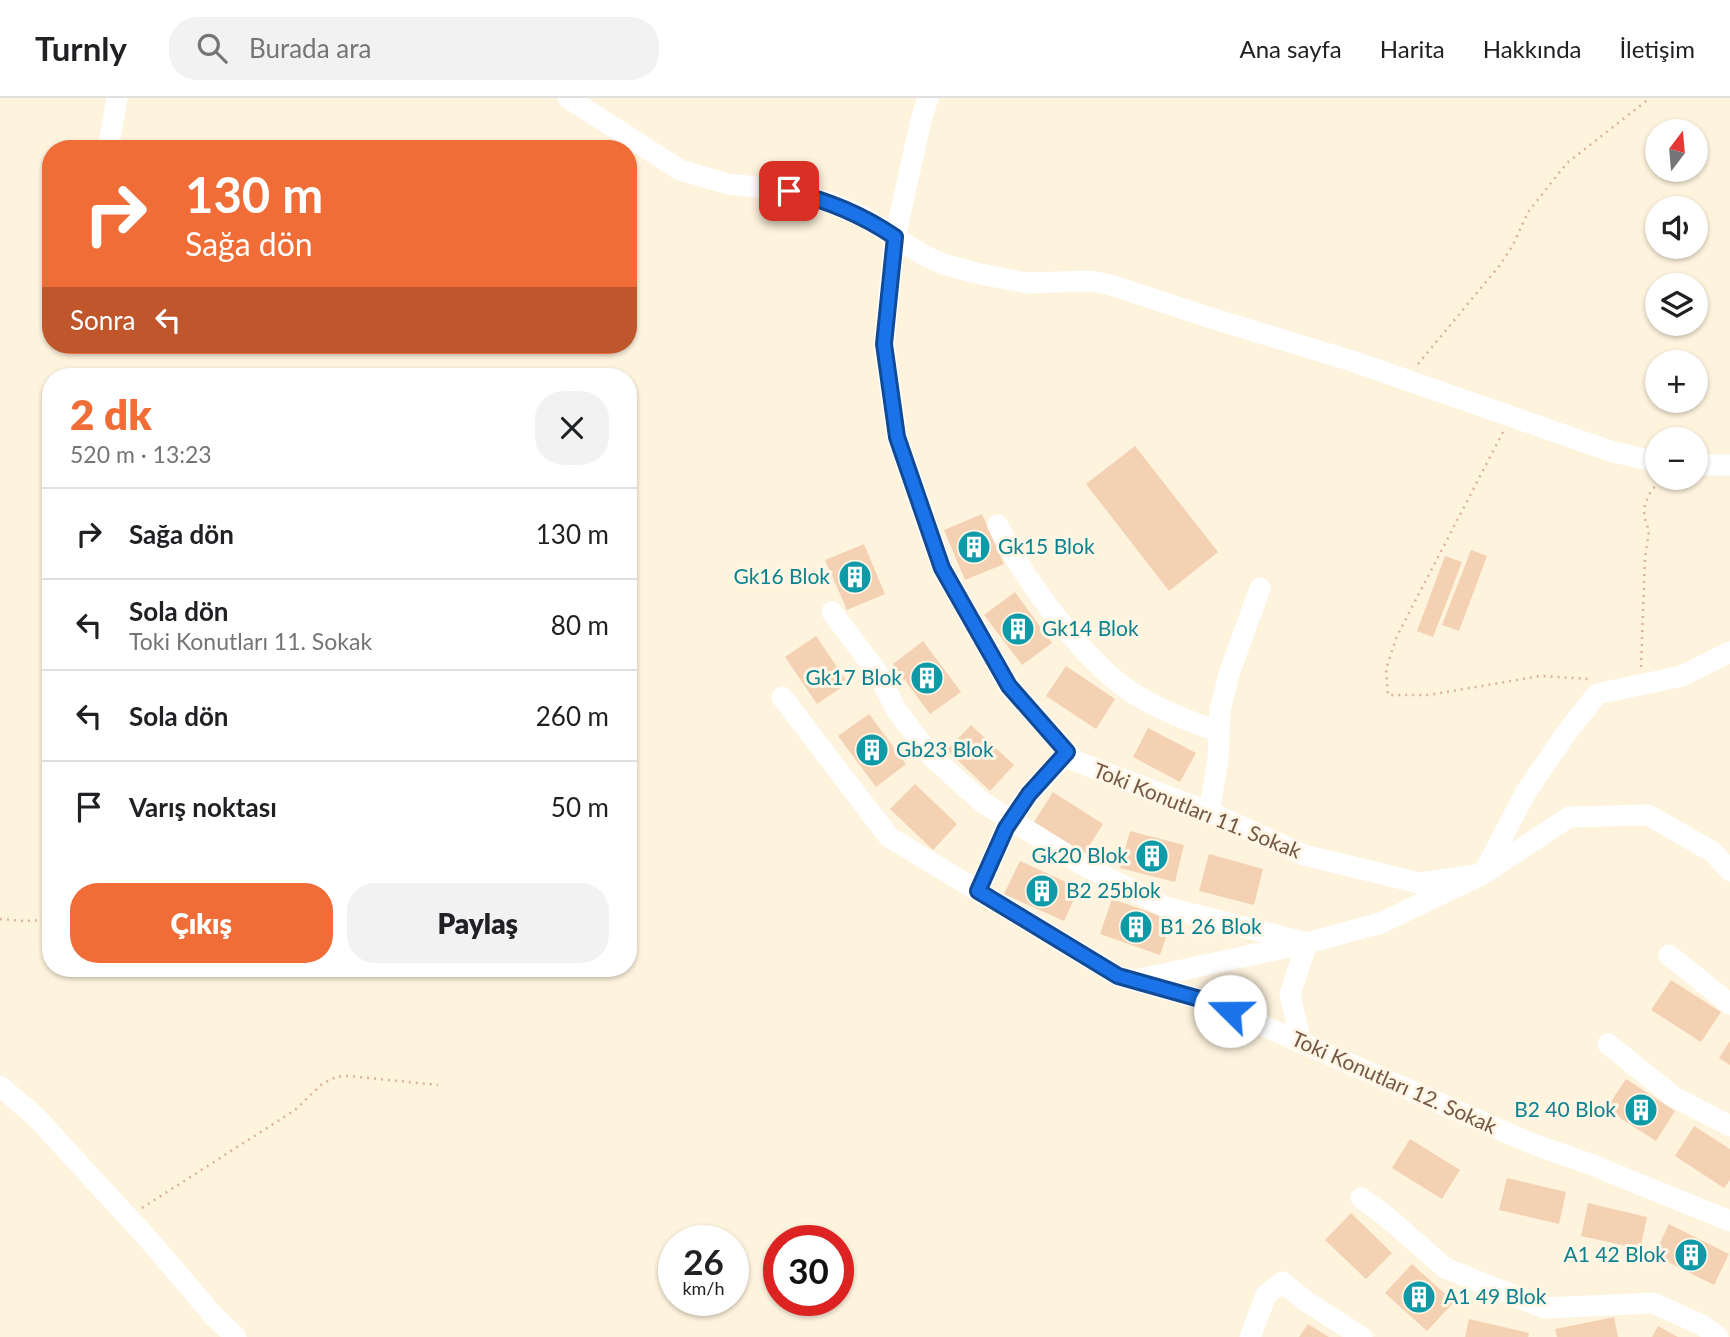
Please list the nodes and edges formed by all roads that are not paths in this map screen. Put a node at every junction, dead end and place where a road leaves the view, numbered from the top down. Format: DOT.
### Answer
graph roads {
  1 [pos="117,98"];
  2 [pos="568,98"];
  3 [pos="928,98"];
  4 [pos="110,140"];
  5 [pos="633,140"];
  6 [pos="637,142"];
  7 [pos="895,237"];
  8 [pos="1645,459"];
  9 [pos="1708,465"];
  10 [pos="1730,465"];
  11 [pos="998,525"];
  12 [pos="1260,588"];
  13 [pos="832,612"];
  14 [pos="1730,652"];
  15 [pos="782,697"];
  16 [pos="1219,732"];
  17 [pos="1067,752"];
  18 [pos="1209,812"];
  19 [pos="1011,820"];
  20 [pos="1730,871"];
  21 [pos="1483,874"];
  22 [pos="978,891"];
  23 [pos="1307,943"];
  24 [pos="1669,955"];
  25 [pos="1134,980"];
  26 [pos="1730,1004"];
  27 [pos="1301,1042"];
  28 [pos="1608,1044"];
  29 [pos="0,1086"];
  30 [pos="1730,1126"];
  31 [pos="1361,1198"];
  32 [pos="1730,1221"];
  33 [pos="236,1337"];
  34 [pos="1250,1337"];
  35 [pos="1362,1337"];
  36 [pos="1718,1337"];
  1 -- 4 [label="street"];
  2 -- 5 [label="street"];
  3 -- 7 [label="street, Toki Konutları 11. Sokak"];
  6 -- 7 [label="street"];
  7 -- 8 [label="street"];
  7 -- 17 [label="street, Toki Konutları 11. Sokak"];
  9 -- 10 [label="street"];
  11 -- 16 [label="street"];
  12 -- 16 [label="street"];
  13 -- 19 [label="street"];
  14 -- 21 [label="street"];
  15 -- 22 [label="street, Toki Konutları 12. Sokak"];
  16 -- 18 [label="street"];
  17 -- 18 [label="street, Toki Konutları 11. Sokak"];
  17 -- 19 [label="street"];
  18 -- 21 [label="street, Toki Konutları 11. Sokak"];
  19 -- 22 [label="street"];
  19 -- 23 [label="street"];
  20 -- 21 [label="street, Toki Konutları 11. Sokak"];
  21 -- 23 [label="street"];
  22 -- 25 [label="street, Toki Konutları 12. Sokak"];
  23 -- 25 [label="street"];
  23 -- 27 [label="street"];
  24 -- 26 [label="street"];
  25 -- 27 [label="street, Toki Konutları 12. Sokak"];
  27 -- 32 [label="street, Toki Konutları 12. Sokak"];
  28 -- 30 [label="street"];
  29 -- 33 [label="street"];
  31 -- 36 [label="street"];
  34 -- 35 [label="street"];
}
